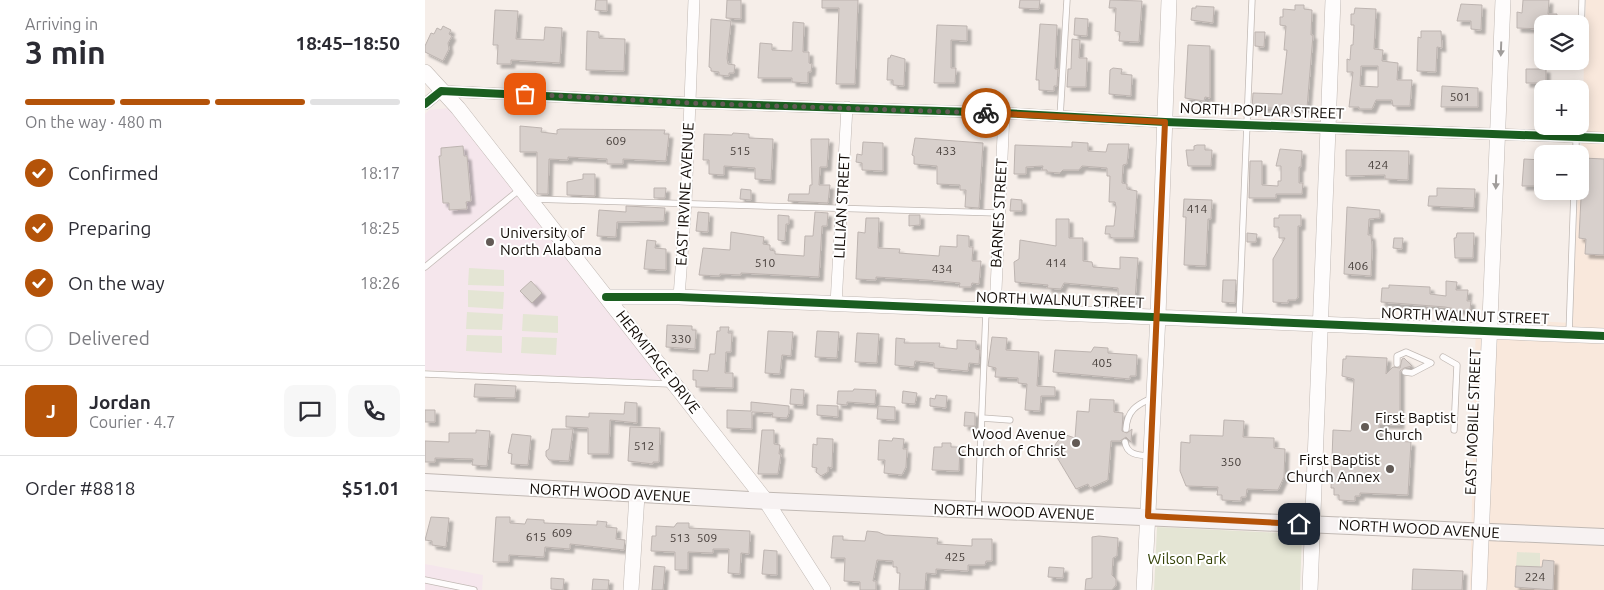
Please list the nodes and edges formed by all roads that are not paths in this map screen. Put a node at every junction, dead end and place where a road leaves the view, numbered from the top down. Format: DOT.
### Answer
graph roads {
  1 [pos="694,0"];
  2 [pos="1067,0"];
  3 [pos="1169,0"];
  4 [pos="1252,0"];
  5 [pos="1333,0"];
  6 [pos="1503,0"];
  7 [pos="1582,0"];
  8 [pos="1582,15"];
  9 [pos="425,72"];
  10 [pos="441,91"];
  11 [pos="690,103"];
  12 [pos="425,104"];
  13 [pos="847,107"];
  14 [pos="1004,114"];
  15 [pos="1060,116"];
  16 [pos="1165,122"];
  17 [pos="1247,124"];
  18 [pos="1328,127"];
  19 [pos="1497,133"];
  20 [pos="1576,137"];
  21 [pos="1604,138"];
  22 [pos="1576,145"];
  23 [pos="525,193"];
  24 [pos="1574,200"];
  25 [pos="686,202"];
  26 [pos="841,207"];
  27 [pos="999,213"];
  28 [pos="425,266"];
  29 [pos="606,297"];
  30 [pos="679,297"];
  31 [pos="836,304"];
  32 [pos="991,311"];
  33 [pos="1158,316"];
  34 [pos="1239,320"];
  35 [pos="1320,324"];
  36 [pos="1490,331"];
  37 [pos="1569,334"];
  38 [pos="1604,336"];
  39 [pos="1443,357"];
  40 [pos="1397,364"];
  41 [pos="1405,372"];
  42 [pos="425,374"];
  43 [pos="676,384"];
  44 [pos="1154,398"];
  45 [pos="982,418"];
  46 [pos="1010,420"];
  47 [pos="1125,429"];
  48 [pos="1454,430"];
  49 [pos="1125,442"];
  50 [pos="1151,456"];
  51 [pos="425,482"];
  52 [pos="637,495"];
  53 [pos="766,501"];
  54 [pos="978,511"];
  55 [pos="1148,516"];
  56 [pos="1313,524"];
  57 [pos="1482,532"];
  58 [pos="1604,537"];
  59 [pos="425,580"];
  60 [pos="474,590"];
  61 [pos="631,590"];
  62 [pos="823,590"];
  63 [pos="1144,590"];
  64 [pos="1310,590"];
  65 [pos="1479,590"];
  1 -- 11 [label="street, EAST IRVINE AVENUE"];
  2 -- 15 [label="lane"];
  3 -- 16 [label="street"];
  4 -- 17 [label="lane"];
  5 -- 18 [label="street"];
  6 -- 19 [label="street, EAST MOBILE STREET, one-way"];
  7 -- 8 [label="lane"];
  9 -- 10 [label="street, HERMITAGE DRIVE"];
  10 -- 11 [label="street, NORTH POPLAR STREET"];
  10 -- 12 [label="street"];
  10 -- 23 [label="street, HERMITAGE DRIVE"];
  11 -- 13 [label="street, NORTH POPLAR STREET"];
  11 -- 25 [label="street, EAST IRVINE AVENUE"];
  13 -- 14 [label="street, NORTH POPLAR STREET"];
  13 -- 26 [label="street, LILLIAN STREET"];
  14 -- 15 [label="street, NORTH POPLAR STREET"];
  14 -- 27 [label="street, BARNES STREET"];
  15 -- 16 [label="street, NORTH POPLAR STREET"];
  16 -- 17 [label="street, NORTH POPLAR STREET"];
  16 -- 33 [label="street"];
  17 -- 18 [label="street, NORTH POPLAR STREET"];
  17 -- 34 [label="lane"];
  18 -- 19 [label="street, NORTH POPLAR STREET"];
  18 -- 35 [label="street"];
  19 -- 20 [label="street, NORTH POPLAR STREET"];
  19 -- 36 [label="street, EAST MOBILE STREET, one-way"];
  20 -- 21 [label="street, NORTH POPLAR STREET"];
  20 -- 22 [label="lane"];
  23 -- 25 [label="lane"];
  23 -- 28 [label="lane"];
  23 -- 29 [label="street, HERMITAGE DRIVE"];
  24 -- 37 [label="lane"];
  25 -- 26 [label="lane"];
  25 -- 30 [label="street, EAST IRVINE AVENUE"];
  26 -- 27 [label="lane"];
  26 -- 31 [label="street, LILLIAN STREET"];
  27 -- 32 [label="street, BARNES STREET"];
  29 -- 30 [label="street, NORTH WALNUT STREET"];
  29 -- 43 [label="street, HERMITAGE DRIVE"];
  30 -- 31 [label="street, NORTH WALNUT STREET"];
  31 -- 32 [label="street, NORTH WALNUT STREET"];
  32 -- 33 [label="street, NORTH WALNUT STREET"];
  32 -- 45 [label="lane"];
  33 -- 34 [label="street, NORTH WALNUT STREET"];
  33 -- 44 [label="street"];
  34 -- 35 [label="street, NORTH WALNUT STREET"];
  35 -- 36 [label="street, NORTH WALNUT STREET"];
  35 -- 56 [label="street"];
  36 -- 37 [label="street, NORTH WALNUT STREET"];
  36 -- 57 [label="street, EAST MOBILE STREET"];
  37 -- 38 [label="street, NORTH WALNUT STREET"];
  39 -- 48 [label="lane"];
  40 -- 41 [label="lane"];
  42 -- 43 [label="lane"];
  43 -- 53 [label="street, HERMITAGE DRIVE"];
  44 -- 47 [label="lane"];
  44 -- 50 [label="street"];
  45 -- 46 [label="lane"];
  45 -- 54 [label="lane"];
  49 -- 50 [label="lane"];
  50 -- 55 [label="street"];
  51 -- 52 [label="main road, NORTH WOOD AVENUE"];
  52 -- 53 [label="main road, NORTH WOOD AVENUE"];
  52 -- 61 [label="street"];
  53 -- 54 [label="main road, NORTH WOOD AVENUE"];
  53 -- 62 [label="street, HERMITAGE DRIVE"];
  54 -- 55 [label="main road, NORTH WOOD AVENUE"];
  55 -- 56 [label="main road, NORTH WOOD AVENUE"];
  55 -- 63 [label="street"];
  56 -- 57 [label="main road, NORTH WOOD AVENUE"];
  56 -- 64 [label="street"];
  57 -- 58 [label="main road, NORTH WOOD AVENUE"];
  57 -- 65 [label="street, EAST MOBILE STREET"];
  59 -- 60 [label="lane"];
}
